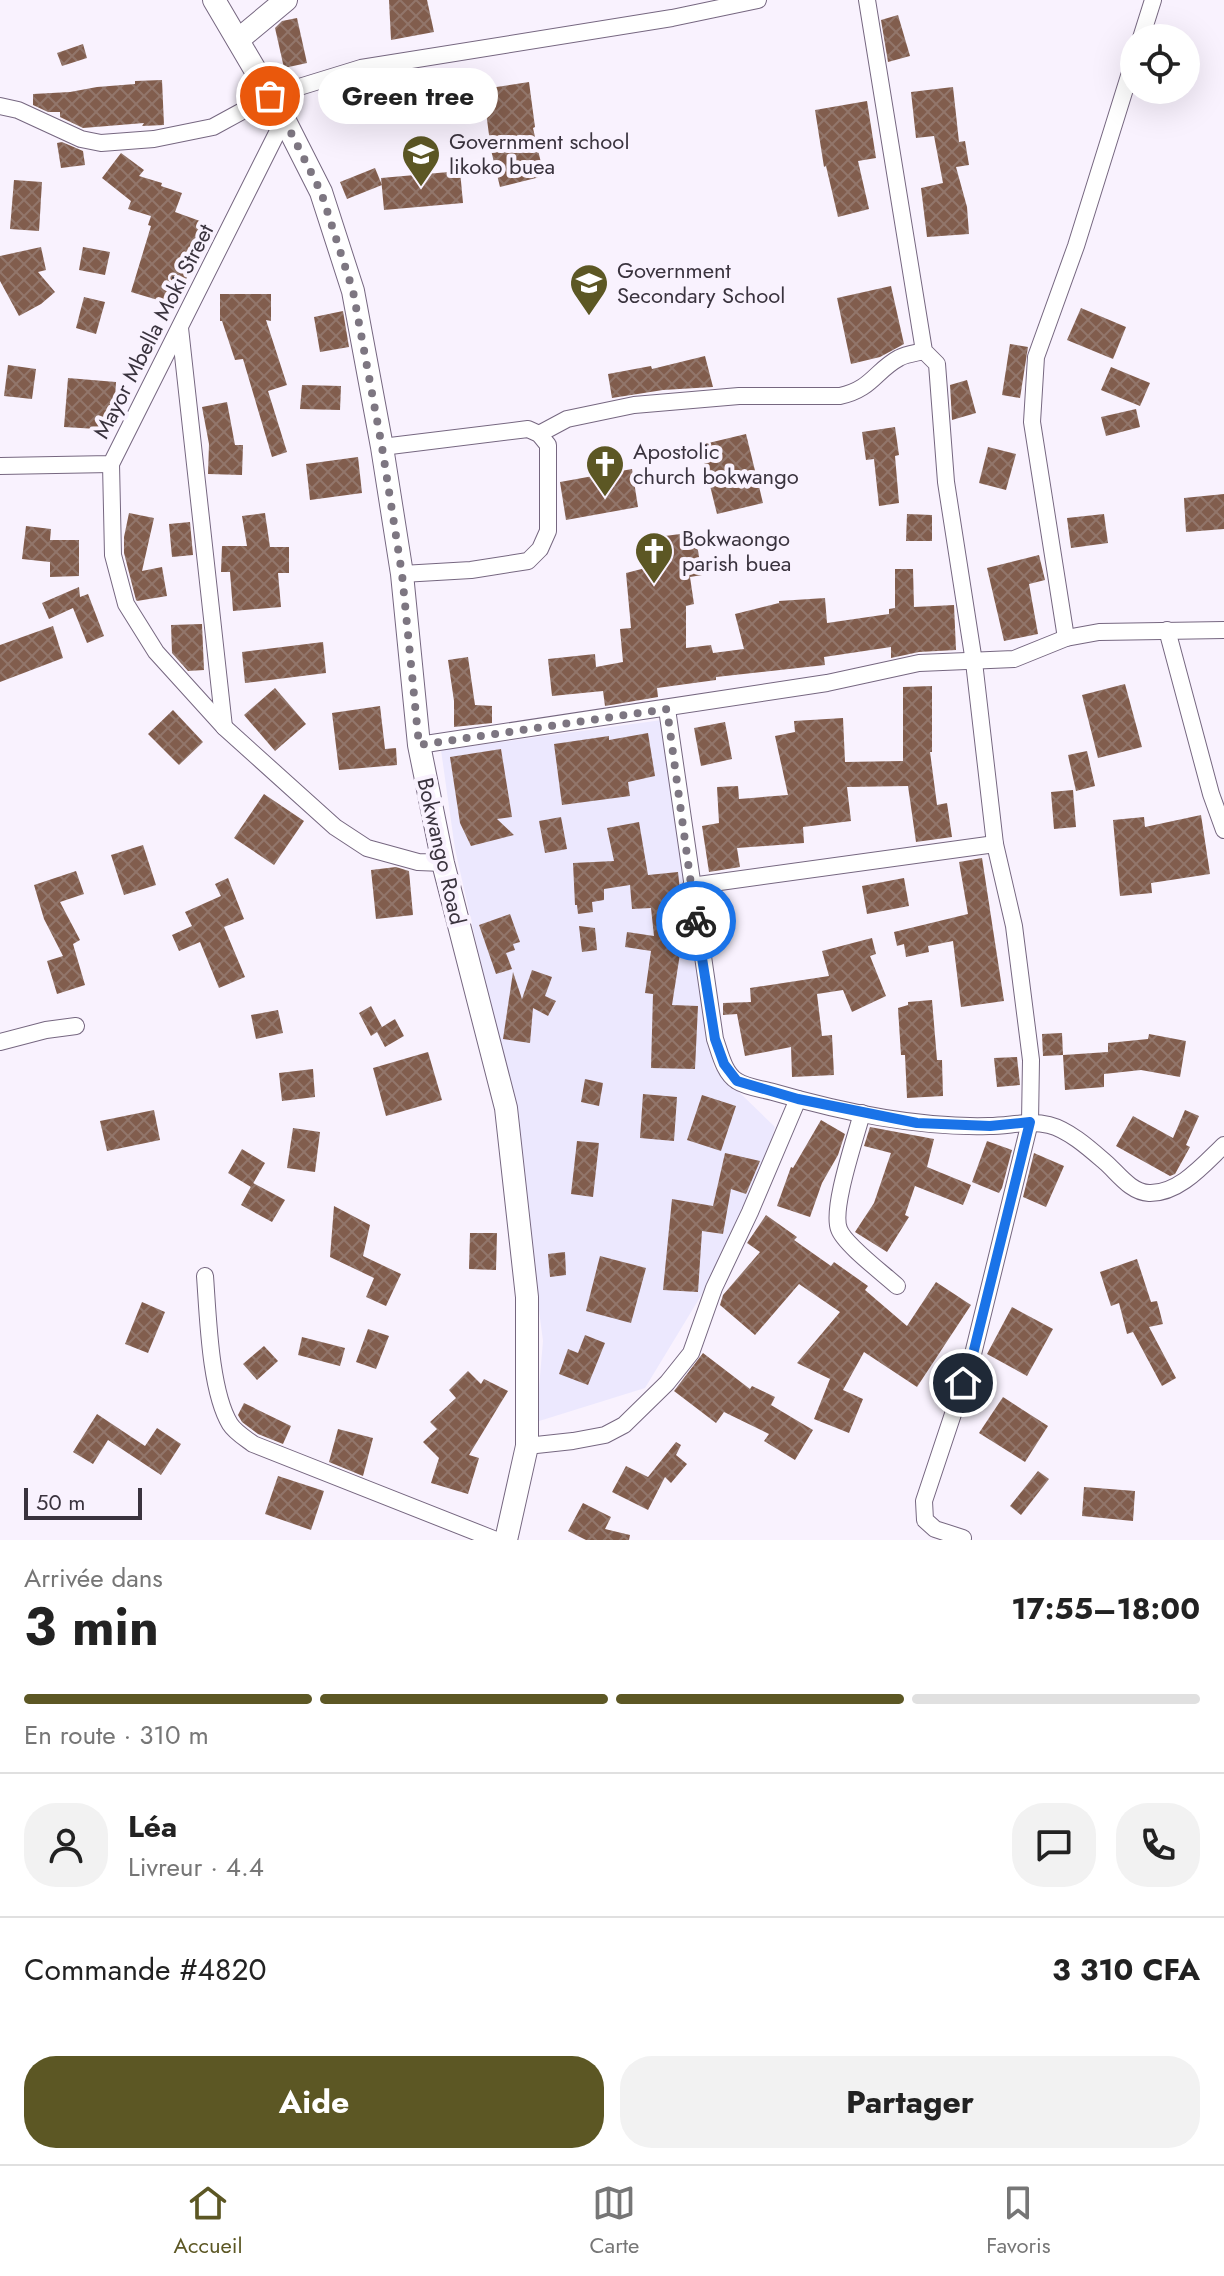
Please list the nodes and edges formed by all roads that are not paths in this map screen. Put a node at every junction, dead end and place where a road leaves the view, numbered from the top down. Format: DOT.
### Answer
graph roads {
  1 [pos="214,0"];
  2 [pos="286,0"];
  3 [pos="758,0"];
  4 [pos="867,0"];
  5 [pos="1153,0"];
  6 [pos="1145,24"];
  7 [pos="238,40"];
  8 [pos="270,96"];
  9 [pos="1121,104"];
  10 [pos="0,106"];
  11 [pos="284,119"];
  12 [pos="180,328"];
  13 [pos="924,351"];
  14 [pos="539,434"];
  15 [pos="382,447"];
  16 [pos="111,464"];
  17 [pos="0,466"];
  18 [pos="402,574"];
  19 [pos="1167,630"];
  20 [pos="1224,630"];
  21 [pos="1066,638"];
  22 [pos="974,662"];
  23 [pos="667,709"];
  24 [pos="224,727"];
  25 [pos="419,745"];
  26 [pos="1224,830"];
  27 [pos="995,844"];
  28 [pos="443,863"];
  29 [pos="691,886"];
  30 [pos="76,1026"];
  31 [pos="0,1042"];
  32 [pos="798,1099"];
  33 [pos="862,1113"];
  34 [pos="1030,1122"];
  35 [pos="1224,1145"];
  36 [pos="205,1276"];
  37 [pos="897,1286"];
  38 [pos="527,1446"];
  39 [pos="963,1538"];
  40 [pos="496,1540"];
  41 [pos="506,1540"];
  1 -- 7 [label="street, Bokwango Road"];
  2 -- 7 [label="street"];
  3 -- 8 [label="street"];
  4 -- 13 [label="street"];
  5 -- 6 [label="street"];
  7 -- 8 [label="street, Bokwango Road"];
  8 -- 10 [label="street"];
  8 -- 11 [label="street, Bokwango Road"];
  9 -- 21 [label="street"];
  11 -- 12 [label="street, Mayor Mbella Moki Street"];
  11 -- 15 [label="street, Bokwango Road"];
  12 -- 16 [label="street, Mayor Mbella Moki Street"];
  12 -- 24 [label="street"];
  13 -- 14 [label="street"];
  13 -- 22 [label="street"];
  14 -- 15 [label="street"];
  14 -- 18 [label="street"];
  15 -- 18 [label="street, Bokwango Road"];
  16 -- 17 [label="street, Mayor Mbella Moki Street"];
  16 -- 24 [label="street"];
  18 -- 25 [label="street, Bokwango Road"];
  19 -- 20 [label="street"];
  19 -- 21 [label="street"];
  19 -- 26 [label="street"];
  21 -- 22 [label="street"];
  22 -- 23 [label="street"];
  22 -- 27 [label="street"];
  23 -- 25 [label="street"];
  23 -- 29 [label="street"];
  24 -- 28 [label="street"];
  25 -- 28 [label="street, Bokwango Road"];
  27 -- 29 [label="street"];
  27 -- 34 [label="street"];
  28 -- 38 [label="street, Bokwango Road"];
  29 -- 32 [label="street"];
  30 -- 31 [label="street"];
  32 -- 33 [label="street"];
  32 -- 38 [label="street"];
  33 -- 34 [label="street"];
  33 -- 37 [label="street"];
  34 -- 35 [label="street"];
  34 -- 39 [label="street"];
  36 -- 40 [label="street"];
  38 -- 41 [label="street, Bokwango Road"];
}
